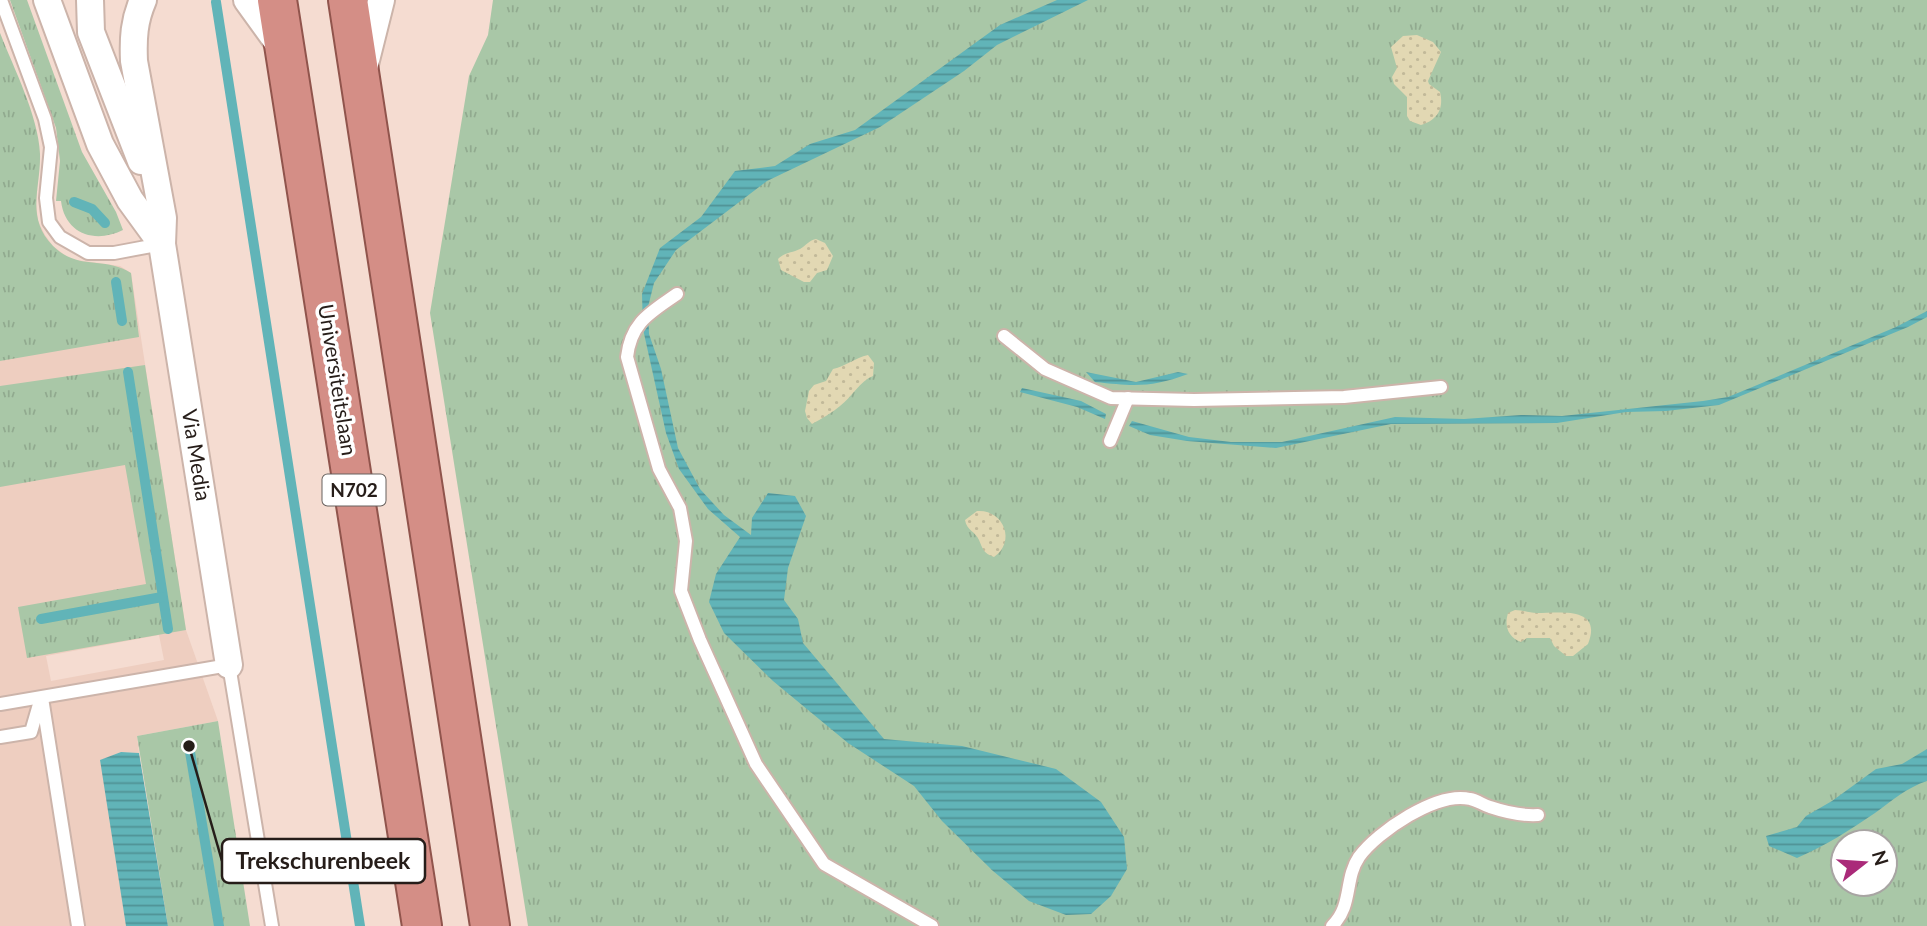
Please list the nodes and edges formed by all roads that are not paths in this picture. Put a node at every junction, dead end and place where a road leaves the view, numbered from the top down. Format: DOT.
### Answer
graph roads {
  1 [pos="1,0"];
  2 [pos="47,0"];
  3 [pos="90,0"];
  4 [pos="144,0"];
  5 [pos="247,0"];
  6 [pos="277,0"];
  7 [pos="348,0"];
  8 [pos="381,0"];
  9 [pos="286,53"];
  10 [pos="360,87"];
  11 [pos="162,231"];
  12 [pos="677,294"];
  13 [pos="1004,336"];
  14 [pos="1441,387"];
  15 [pos="1128,398"];
  16 [pos="1110,441"];
  17 [pos="229,665"];
  18 [pos="41,698"];
  19 [pos="0,704"];
  20 [pos="0,737"];
  21 [pos="1538,815"];
  22 [pos="78,926"];
  23 [pos="272,926"];
  24 [pos="422,926"];
  25 [pos="490,926"];
  26 [pos="932,926"];
  27 [pos="1332,926"];
  1 -- 11 [label="lane"];
  2 -- 11 [label="street, Via Media"];
  3 -- 11 [label="street, Via Media"];
  4 -- 11 [label="street, Via Media"];
  5 -- 9 [label="street"];
  6 -- 9 [label="highway, Universiteitslaan / N702"];
  7 -- 10 [label="highway"];
  8 -- 10 [label="street"];
  9 -- 24 [label="highway, Universiteitslaan / N702"];
  10 -- 25 [label="highway"];
  11 -- 17 [label="street, Via Media"];
  12 -- 26 [label="lane"];
  13 -- 15 [label="lane"];
  14 -- 15 [label="lane"];
  15 -- 16 [label="lane"];
  17 -- 18 [label="lane"];
  17 -- 23 [label="lane"];
  18 -- 19 [label="lane"];
  18 -- 20 [label="lane"];
  18 -- 22 [label="lane"];
  21 -- 27 [label="lane"];
}
